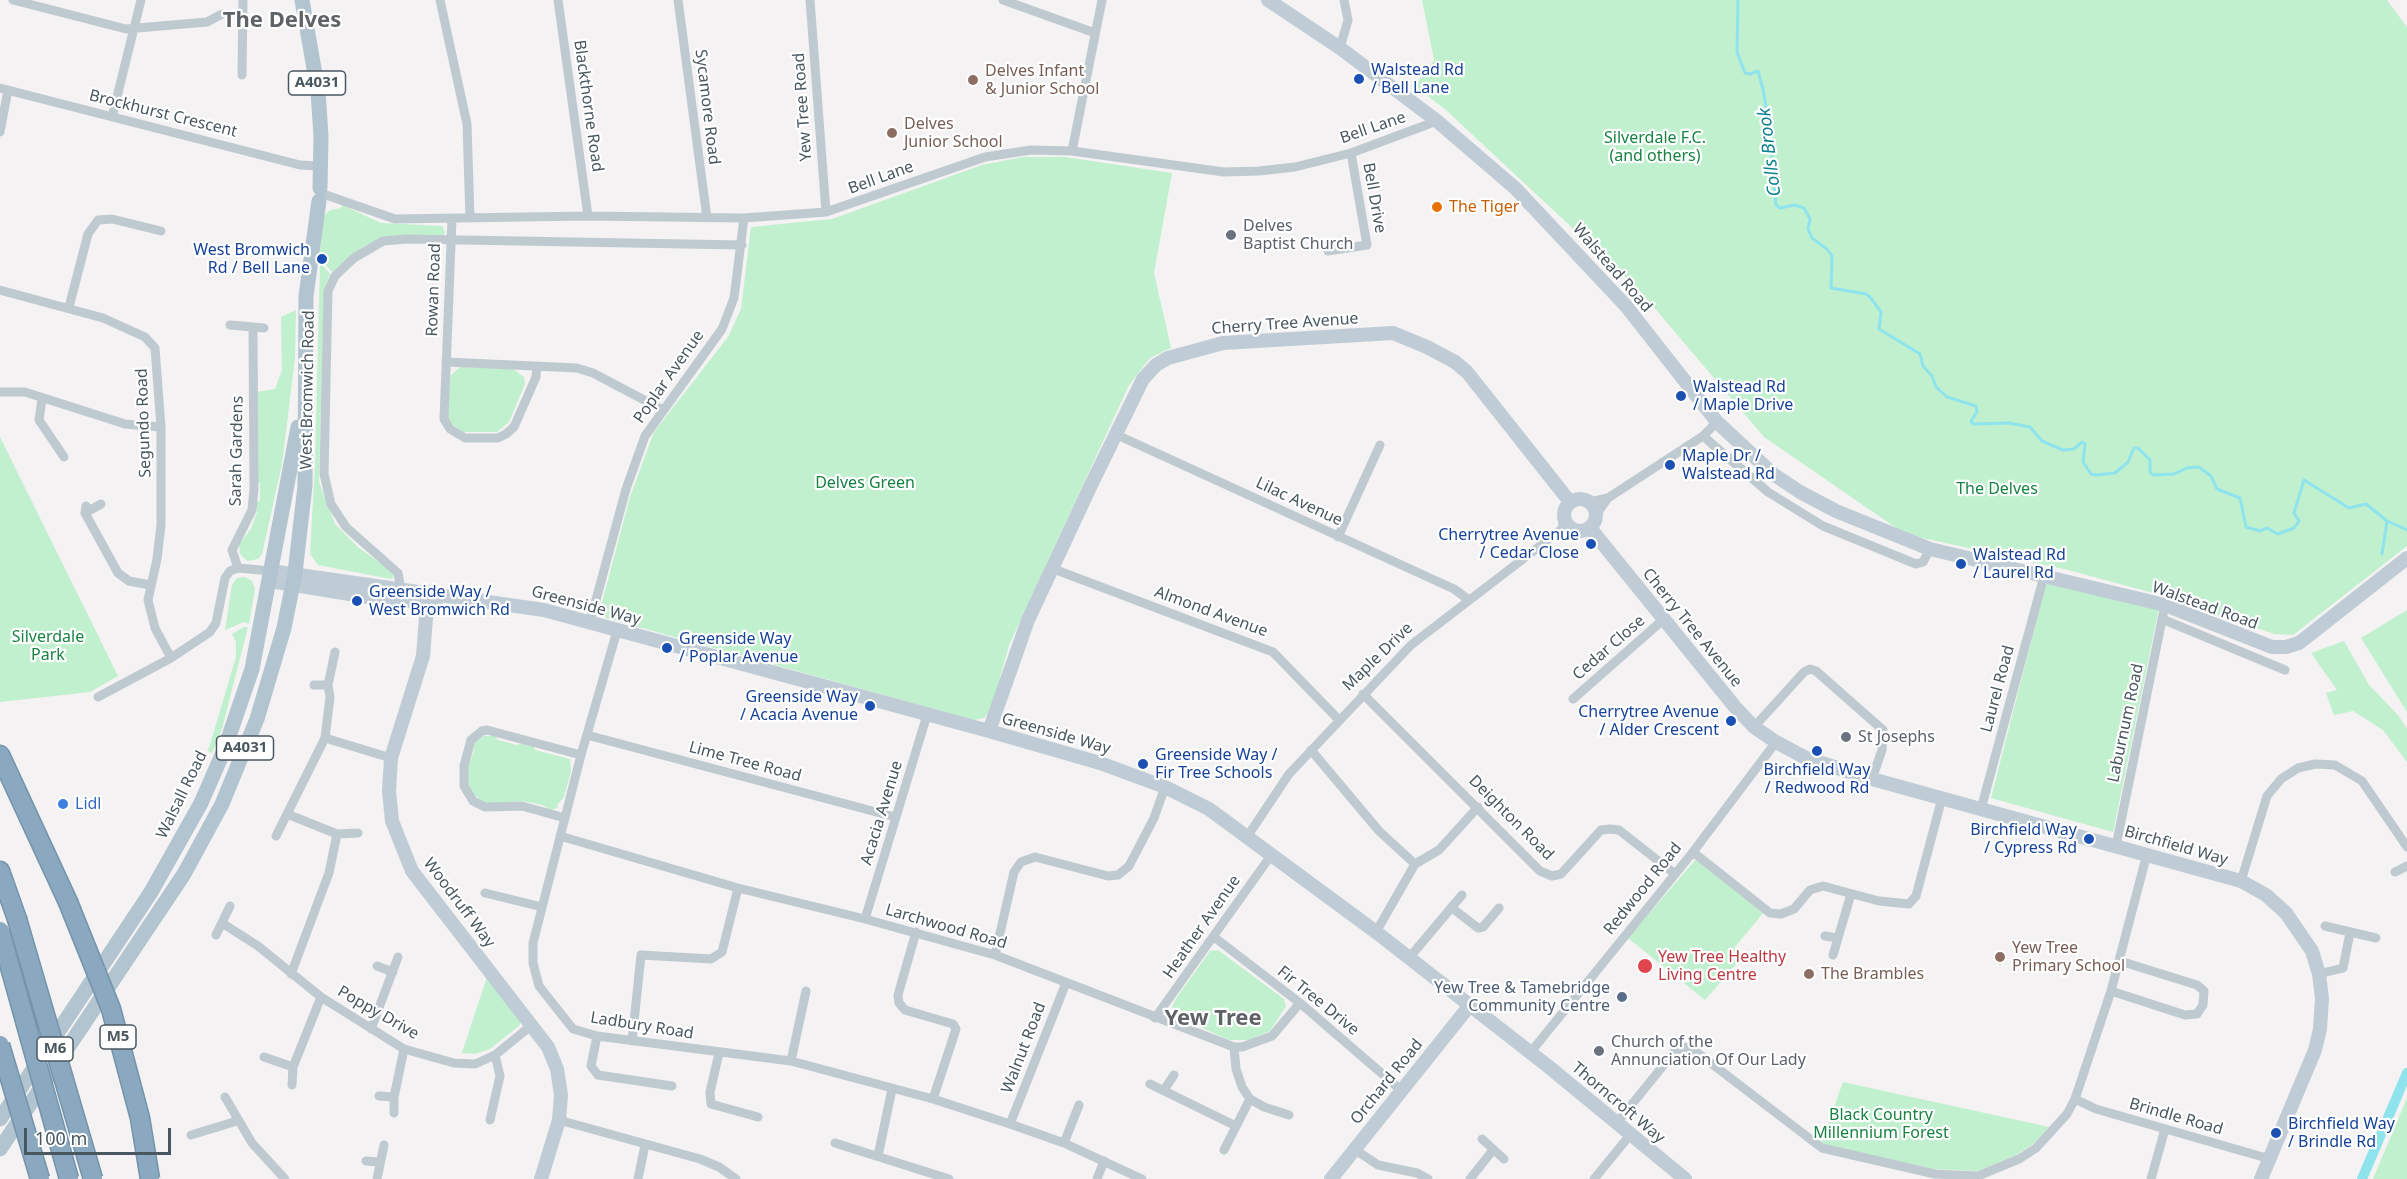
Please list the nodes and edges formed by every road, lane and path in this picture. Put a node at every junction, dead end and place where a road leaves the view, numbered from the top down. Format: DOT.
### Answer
graph roads {
  1 [pos="13,0"];
  2 [pos="141,0"];
  3 [pos="243,0"];
  4 [pos="302,0"];
  5 [pos="440,0"];
  6 [pos="558,0"];
  7 [pos="678,0"];
  8 [pos="810,0"];
  9 [pos="1003,0"];
  10 [pos="1102,0"];
  11 [pos="1268,0"];
  12 [pos="1344,0"];
  13 [pos="222,14"];
  14 [pos="135,28"];
  15 [pos="1095,33"];
  16 [pos="1340,48"];
  17 [pos="242,75"];
  18 [pos="4,89"];
  19 [pos="111,117"];
  20 [pos="1437,122"];
  21 [pos="0,132"];
  22 [pos="1072,151"];
  23 [pos="1351,153"];
  24 [pos="319,166"];
  25 [pos="322,194"];
  26 [pos="826,212"];
  27 [pos="588,216"];
  28 [pos="470,218"];
  29 [pos="707,218"];
  30 [pos="744,218"];
  31 [pos="452,219"];
  32 [pos="151,229"];
  33 [pos="161,231"];
  34 [pos="145,240"];
  35 [pos="451,240"];
  36 [pos="742,244"];
  37 [pos="1328,251"];
  38 [pos="0,290"];
  39 [pos="69,307"];
  40 [pos="230,325"];
  41 [pos="253,328"];
  42 [pos="264,328"];
  43 [pos="446,362"];
  44 [pos="537,366"];
  45 [pos="0,392"];
  46 [pos="42,399"];
  47 [pos="304,401"];
  48 [pos="663,410"];
  49 [pos="1717,422"];
  50 [pos="161,427"];
  51 [pos="1115,434"];
  52 [pos="1703,436"];
  53 [pos="1380,445"];
  54 [pos="64,457"];
  55 [pos="101,504"];
  56 [pos="1592,515"];
  57 [pos="1567,519"];
  58 [pos="1338,537"];
  59 [pos="1930,549"];
  60 [pos="2407,558"];
  61 [pos="238,568"];
  62 [pos="1051,568"];
  63 [pos="270,576"];
  64 [pos="2044,576"];
  65 [pos="294,579"];
  66 [pos="150,585"];
  67 [pos="401,589"];
  68 [pos="428,598"];
  69 [pos="1469,600"];
  70 [pos="2164,612"];
  71 [pos="1664,620"];
  72 [pos="590,622"];
  73 [pos="617,631"];
  74 [pos="2272,647"];
  75 [pos="335,652"];
  76 [pos="171,658"];
  77 [pos="2270,663"];
  78 [pos="2285,670"];
  79 [pos="314,685"];
  80 [pos="328,685"];
  81 [pos="1363,694"];
  82 [pos="98,697"];
  83 [pos="1573,699"];
  84 [pos="927,715"];
  85 [pos="1339,720"];
  86 [pos="1754,727"];
  87 [pos="989,731"];
  88 [pos="587,735"];
  89 [pos="325,738"];
  90 [pos="1776,742"];
  91 [pos="1311,750"];
  92 [pos="0,755"];
  93 [pos="581,755"];
  94 [pos="391,758"];
  95 [pos="1872,779"];
  96 [pos="1165,787"];
  97 [pos="1942,798"];
  98 [pos="1478,807"];
  99 [pos="1981,809"];
  100 [pos="286,814"];
  101 [pos="895,817"];
  102 [pos="565,818"];
  103 [pos="358,833"];
  104 [pos="337,834"];
  105 [pos="276,836"];
  106 [pos="560,836"];
  107 [pos="1247,837"];
  108 [pos="2116,846"];
  109 [pos="2407,847"];
  110 [pos="1693,852"];
  111 [pos="167,854"];
  112 [pos="1272,854"];
  113 [pos="2147,854"];
  114 [pos="1415,864"];
  115 [pos="189,865"];
  116 [pos="2407,866"];
  117 [pos="0,871"];
  118 [pos="2395,872"];
  119 [pos="1675,874"];
  120 [pos="2241,881"];
  121 [pos="738,888"];
  122 [pos="485,893"];
  123 [pos="1851,894"];
  124 [pos="1462,895"];
  125 [pos="230,906"];
  126 [pos="542,907"];
  127 [pos="1452,908"];
  128 [pos="1499,908"];
  129 [pos="865,919"];
  130 [pos="222,923"];
  131 [pos="2325,926"];
  132 [pos="0,931"];
  133 [pos="1376,932"];
  134 [pos="916,933"];
  135 [pos="2350,933"];
  136 [pos="216,935"];
  137 [pos="1825,936"];
  138 [pos="1214,937"];
  139 [pos="1838,938"];
  140 [pos="2376,938"];
  141 [pos="995,955"];
  142 [pos="1833,955"];
  143 [pos="398,957"];
  144 [pos="1409,958"];
  145 [pos="2120,961"];
  146 [pos="377,966"];
  147 [pos="393,972"];
  148 [pos="291,974"];
  149 [pos="2319,974"];
  150 [pos="1066,983"];
  151 [pos="2111,991"];
  152 [pos="806,992"];
  153 [pos="321,997"];
  154 [pos="1300,1004"];
  155 [pos="1470,1005"];
  156 [pos="1155,1018"];
  157 [pos="532,1025"];
  158 [pos="371,1029"];
  159 [pos="597,1036"];
  160 [pos="632,1041"];
  161 [pos="0,1045"];
  162 [pos="1234,1047"];
  163 [pos="404,1049"];
  164 [pos="719,1053"];
  165 [pos="1530,1053"];
  166 [pos="495,1055"];
  167 [pos="264,1058"];
  168 [pos="791,1061"];
  169 [pos="293,1067"];
  170 [pos="1174,1076"];
  171 [pos="292,1084"];
  172 [pos="1150,1084"];
  173 [pos="672,1086"];
  174 [pos="892,1089"];
  175 [pos="1164,1090"];
  176 [pos="1401,1090"];
  177 [pos="379,1096"];
  178 [pos="225,1097"];
  179 [pos="394,1097"];
  180 [pos="933,1099"];
  181 [pos="1250,1099"];
  182 [pos="2075,1099"];
  183 [pos="1079,1105"];
  184 [pos="394,1113"];
  185 [pos="1289,1115"];
  186 [pos="758,1117"];
  187 [pos="0,1119"];
  188 [pos="490,1119"];
  189 [pos="237,1120"];
  190 [pos="559,1120"];
  191 [pos="1011,1124"];
  192 [pos="1616,1124"];
  193 [pos="1236,1126"];
  194 [pos="2165,1129"];
  195 [pos="191,1135"];
  196 [pos="1630,1135"];
  197 [pos="1482,1139"];
  198 [pos="835,1143"];
  199 [pos="1064,1143"];
  200 [pos="384,1145"];
  201 [pos="645,1145"];
  202 [pos="0,1149"];
  203 [pos="1354,1149"];
  204 [pos="1224,1150"];
  205 [pos="1493,1150"];
  206 [pos="878,1156"];
  207 [pos="1504,1159"];
  208 [pos="2270,1159"];
  209 [pos="366,1161"];
  210 [pos="1104,1161"];
  211 [pos="378,1162"];
  212 [pos="1935,1177"];
  213 [pos="40,1179"];
  214 [pos="69,1179"];
  215 [pos="93,1179"];
  216 [pos="150,1179"];
  217 [pos="285,1179"];
  218 [pos="377,1179"];
  219 [pos="541,1179"];
  220 [pos="638,1179"];
  221 [pos="736,1179"];
  222 [pos="949,1179"];
  223 [pos="1097,1179"];
  224 [pos="1142,1179"];
  225 [pos="1331,1179"];
  226 [pos="1428,1179"];
  227 [pos="1470,1179"];
  228 [pos="1594,1179"];
  229 [pos="1685,1179"];
  230 [pos="2151,1179"];
  231 [pos="2262,1179"];
  1 -- 14 [label="street"];
  2 -- 14 [label="street"];
  3 -- 17 [label="street"];
  4 -- 24 [label="main road, West Bromwich Road / A4031"];
  5 -- 28 [label="street"];
  6 -- 27 [label="street, Blackthorne Road"];
  7 -- 29 [label="street, Sycamore Road"];
  8 -- 26 [label="street, Yew Tree Road"];
  9 -- 15 [label="street"];
  10 -- 15 [label="street"];
  11 -- 16 [label="street, Walstead Road"];
  12 -- 16 [label="street"];
  13 -- 14 [label="street"];
  14 -- 19 [label="street"];
  15 -- 22 [label="street"];
  16 -- 20 [label="street, Walstead Road"];
  18 -- 19 [label="street, Brockhurst Crescent"];
  18 -- 21 [label="street"];
  19 -- 24 [label="street, Brockhurst Crescent"];
  20 -- 23 [label="street, Bell Lane"];
  20 -- 49 [label="street, Walstead Road"];
  22 -- 23 [label="street, Bell Lane"];
  22 -- 26 [label="street, Bell Lane"];
  23 -- 37 [label="street, Bell Drive"];
  24 -- 25 [label="main road, West Bromwich Road / A4031"];
  25 -- 31 [label="street, Bell Lane"];
  25 -- 47 [label="main road, West Bromwich Road / A4031"];
  26 -- 30 [label="street, Bell Lane"];
  27 -- 28 [label="street, Bell Lane"];
  27 -- 29 [label="street, Bell Lane"];
  28 -- 31 [label="street, Bell Lane"];
  29 -- 30 [label="street, Bell Lane"];
  30 -- 36 [label="street, Poplar Avenue"];
  31 -- 35 [label="street, Rowan Road"];
  32 -- 33 [label="street"];
  32 -- 34 [label="street"];
  32 -- 39 [label="street"];
  35 -- 36 [label="street"];
  35 -- 43 [label="street, Rowan Road"];
  35 -- 67 [label="street, West Bromwich Road"];
  36 -- 48 [label="street, Poplar Avenue"];
  38 -- 39 [label="street, Segundo Road"];
  39 -- 50 [label="street, Segundo Road"];
  40 -- 41 [label="street"];
  41 -- 42 [label="street"];
  41 -- 61 [label="street, Sarah Gardens"];
  43 -- 44 [label="street"];
  43 -- 44 [label="street, Rowan Road"];
  44 -- 48 [label="street"];
  45 -- 46 [label="street"];
  46 -- 50 [label="street"];
  46 -- 54 [label="street"];
  47 -- 63 [label="main road, West Bromwich Road / A4031"];
  47 -- 65 [label="main road, West Bromwich Road / A4031"];
  48 -- 72 [label="street, Poplar Avenue"];
  49 -- 52 [label="street"];
  49 -- 59 [label="street, Walstead Road"];
  50 -- 66 [label="street, Segundo Road"];
  51 -- 57 [label="street, Cherry Tree Avenue"];
  51 -- 58 [label="street, Lilac Avenue"];
  51 -- 62 [label="street, Cherry Tree Avenue"];
  52 -- 56 [label="street"];
  52 -- 59 [label="street"];
  53 -- 58 [label="street"];
  55 -- 66 [label="street"];
  56 -- 57 [label="street"];
  56 -- 57 [label="street"];
  56 -- 71 [label="street, Cherry Tree Avenue"];
  57 -- 69 [label="street, Maple Drive"];
  58 -- 69 [label="street, Lilac Avenue"];
  59 -- 64 [label="street, Walstead Road"];
  60 -- 74 [label="street, Walstead Road"];
  61 -- 63 [label="street"];
  61 -- 76 [label="street"];
  62 -- 85 [label="street, Almond Avenue"];
  62 -- 87 [label="street, Cherry Tree Avenue"];
  63 -- 65 [label="street"];
  63 -- 111 [label="main road, Walsall Road / A4031"];
  64 -- 70 [label="street, Walstead Road"];
  64 -- 99 [label="street, Laurel Road"];
  65 -- 67 [label="street, Greenside Way"];
  65 -- 68 [label="street, Greenside Way"];
  65 -- 115 [label="main road, A4031"];
  66 -- 76 [label="street, Segundo Road"];
  67 -- 68 [label="street, Greenside Way"];
  68 -- 72 [label="street, Greenside Way"];
  68 -- 94 [label="street, Woodruff Way"];
  69 -- 81 [label="street, Maple Drive"];
  70 -- 74 [label="street, Walstead Road"];
  70 -- 77 [label="street"];
  70 -- 108 [label="street, Laburnum Road"];
  71 -- 83 [label="street, Cedar Close"];
  71 -- 86 [label="street, Cherry Tree Avenue"];
  72 -- 73 [label="street, Greenside Way"];
  73 -- 84 [label="street, Greenside Way"];
  73 -- 88 [label="street, Ladbury Road"];
  74 -- 77 [label="street"];
  75 -- 80 [label="street"];
  76 -- 82 [label="street"];
  77 -- 78 [label="street"];
  79 -- 80 [label="street"];
  80 -- 89 [label="street"];
  81 -- 85 [label="street, Maple Drive"];
  81 -- 98 [label="street, Deighton Road"];
  84 -- 87 [label="street, Greenside Way"];
  84 -- 101 [label="street, Acacia Avenue"];
  85 -- 91 [label="street, Maple Drive"];
  86 -- 90 [label="street, Cherry Tree Avenue"];
  86 -- 95 [label="street"];
  87 -- 96 [label="street, Greenside Way"];
  88 -- 93 [label="street, Ladbury Road"];
  88 -- 101 [label="street, Lime Tree Road"];
  89 -- 94 [label="street"];
  89 -- 100 [label="street"];
  90 -- 95 [label="street, Birchfield Way"];
  90 -- 110 [label="street, Redwood Road"];
  91 -- 107 [label="street, Maple Drive"];
  91 -- 114 [label="street"];
  92 -- 216 [label="highway, M5, bridge"];
  93 -- 102 [label="street, Ladbury Road"];
  93 -- 102 [label="street"];
  94 -- 157 [label="street, Woodruff Way"];
  95 -- 97 [label="street, Birchfield Way"];
  96 -- 107 [label="street, Greenside Way"];
  96 -- 141 [label="street"];
  97 -- 99 [label="street, Birchfield Way"];
  97 -- 123 [label="street"];
  98 -- 114 [label="street"];
  98 -- 119 [label="street, Deighton Road"];
  99 -- 108 [label="street, Birchfield Way"];
  100 -- 104 [label="street"];
  100 -- 105 [label="street"];
  101 -- 129 [label="street, Acacia Avenue"];
  102 -- 106 [label="street, Ladbury Road"];
  103 -- 104 [label="street"];
  104 -- 148 [label="street"];
  106 -- 121 [label="street, Larchwood Road"];
  106 -- 126 [label="street, Ladbury Road"];
  107 -- 112 [label="street, Greenside Way"];
  108 -- 113 [label="street, Birchfield Way"];
  109 -- 120 [label="street"];
  110 -- 119 [label="street, Redwood Road"];
  110 -- 123 [label="street"];
  111 -- 115 [label="main road"];
  111 -- 187 [label="main road, Walsall Road / A4031"];
  112 -- 133 [label="street, Greenside Way"];
  112 -- 138 [label="street, Heather Avenue"];
  113 -- 120 [label="street, Birchfield Way"];
  113 -- 145 [label="street"];
  114 -- 133 [label="street"];
  115 -- 202 [label="main road, A4031"];
  116 -- 118 [label="street"];
  117 -- 215 [label="highway, M6, bridge"];
  119 -- 165 [label="street, Redwood Road"];
  120 -- 149 [label="street, Birchfield Way"];
  121 -- 129 [label="street, Larchwood Road"];
  121 -- 160 [label="street"];
  122 -- 126 [label="street"];
  123 -- 139 [label="street"];
  124 -- 127 [label="street"];
  125 -- 130 [label="street"];
  126 -- 159 [label="street, Ladbury Road"];
  127 -- 128 [label="street"];
  127 -- 144 [label="street"];
  129 -- 134 [label="street, Larchwood Road"];
  130 -- 136 [label="street"];
  130 -- 148 [label="street, Poppy Drive"];
  131 -- 135 [label="street"];
  132 -- 214 [label="highway, M6, bridge"];
  133 -- 144 [label="street, Greenside Way"];
  134 -- 141 [label="street, Larchwood Road"];
  134 -- 180 [label="street"];
  135 -- 140 [label="street"];
  135 -- 149 [label="street"];
  137 -- 139 [label="street"];
  138 -- 154 [label="street, Fir Tree Drive"];
  138 -- 156 [label="street, Heather Avenue"];
  139 -- 142 [label="street"];
  141 -- 150 [label="street, Larchwood Road"];
  143 -- 147 [label="street"];
  144 -- 155 [label="street, Greenside Way"];
  145 -- 151 [label="street"];
  145 -- 151 [label="street"];
  146 -- 147 [label="street"];
  147 -- 158 [label="street"];
  148 -- 153 [label="street, Poppy Drive"];
  149 -- 208 [label="street, Birchfield Way"];
  150 -- 156 [label="street, Larchwood Road"];
  150 -- 191 [label="street, Walnut Road"];
  151 -- 182 [label="street"];
  152 -- 168 [label="street"];
  153 -- 158 [label="street, Poppy Drive"];
  153 -- 169 [label="street"];
  154 -- 162 [label="street"];
  154 -- 176 [label="street, Fir Tree Drive"];
  155 -- 165 [label="street, Greenside Way"];
  155 -- 176 [label="street, Orchard Road"];
  156 -- 162 [label="street, Larchwood Road"];
  157 -- 166 [label="street, Poppy Drive"];
  157 -- 190 [label="street, Woodruff Way"];
  158 -- 163 [label="street, Poppy Drive"];
  159 -- 160 [label="street, Ladbury Road"];
  159 -- 173 [label="street"];
  160 -- 164 [label="street, Ladbury Road"];
  161 -- 213 [label="highway, bridge"];
  162 -- 181 [label="street"];
  163 -- 166 [label="street, Poppy Drive"];
  163 -- 179 [label="street"];
  164 -- 168 [label="street, Ladbury Road"];
  164 -- 186 [label="street"];
  165 -- 192 [label="street, Thorncroft Way"];
  166 -- 188 [label="street"];
  167 -- 169 [label="street"];
  168 -- 174 [label="street, Ladbury Road"];
  169 -- 171 [label="street"];
  170 -- 175 [label="street"];
  172 -- 175 [label="street"];
  174 -- 180 [label="street, Ladbury Road"];
  174 -- 206 [label="street"];
  175 -- 193 [label="street"];
  176 -- 203 [label="street, Orchard Road"];
  177 -- 179 [label="street"];
  178 -- 189 [label="street"];
  179 -- 184 [label="street"];
  180 -- 191 [label="street, Ladbury Road"];
  181 -- 185 [label="street"];
  181 -- 193 [label="street"];
  182 -- 194 [label="street, Brindle Road"];
  182 -- 212 [label="street"];
  183 -- 199 [label="street"];
  189 -- 195 [label="street"];
  189 -- 217 [label="street"];
  190 -- 201 [label="street"];
  190 -- 219 [label="street, Woodruff Way"];
  191 -- 199 [label="street"];
  192 -- 196 [label="street, Thorncroft Way"];
  192 -- 212 [label="street"];
  193 -- 204 [label="street"];
  194 -- 208 [label="street, Brindle Road"];
  194 -- 230 [label="street"];
  196 -- 228 [label="street"];
  196 -- 229 [label="street, Thorncroft Way"];
  197 -- 205 [label="street"];
  198 -- 206 [label="street"];
  199 -- 210 [label="street"];
  200 -- 211 [label="street"];
  201 -- 220 [label="street"];
  201 -- 221 [label="street"];
  203 -- 225 [label="street, Orchard Road"];
  203 -- 226 [label="street"];
  205 -- 207 [label="street"];
  205 -- 227 [label="street"];
  206 -- 222 [label="street"];
  208 -- 231 [label="street, Birchfield Way"];
  209 -- 211 [label="street"];
  210 -- 223 [label="street"];
  210 -- 224 [label="street"];
  211 -- 218 [label="street"];
}
